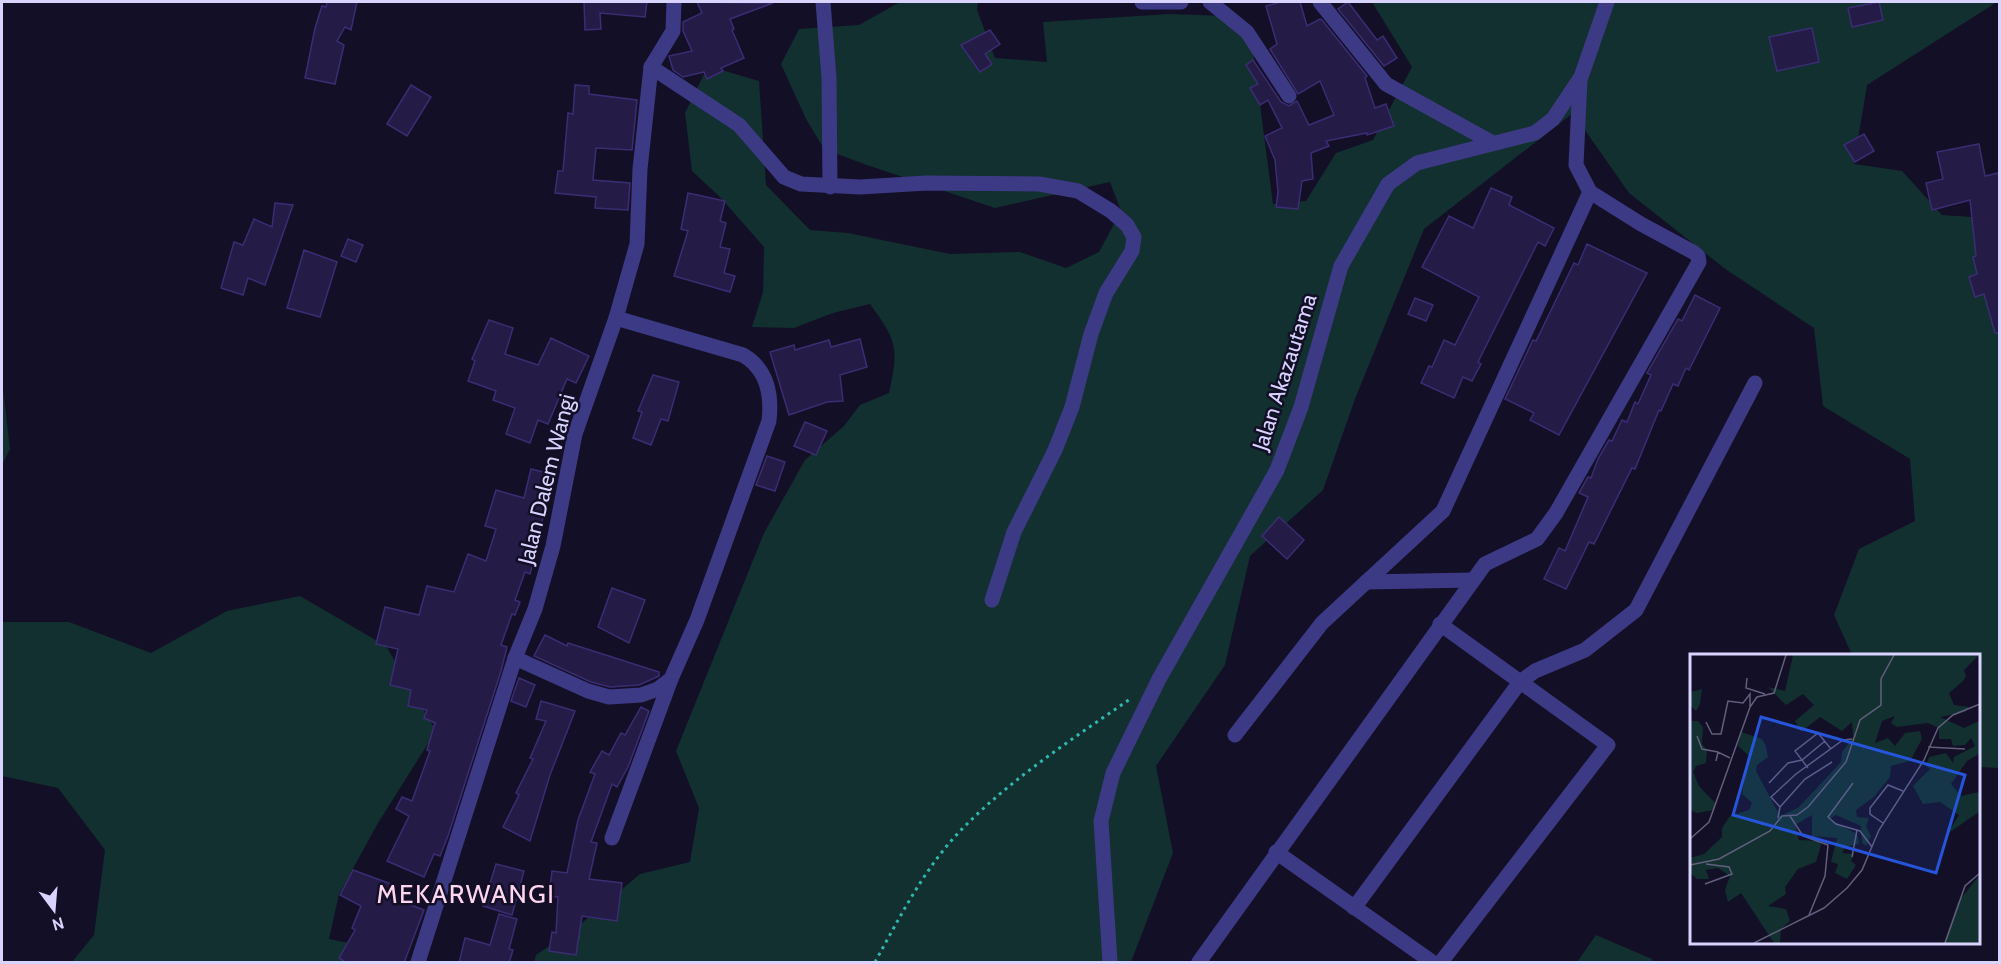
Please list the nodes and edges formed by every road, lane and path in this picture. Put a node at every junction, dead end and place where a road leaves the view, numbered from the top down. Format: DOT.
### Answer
graph roads {
  1 [pos="674,2"];
  2 [pos="823,2"];
  3 [pos="1142,2"];
  4 [pos="1181,2"];
  5 [pos="1210,2"];
  6 [pos="1320,2"];
  7 [pos="1607,2"];
  8 [pos="651,67"];
  9 [pos="1581,77"];
  10 [pos="1289,96"];
  11 [pos="1492,143"];
  12 [pos="830,187"];
  13 [pos="1590,192"];
  14 [pos="616,318"];
  15 [pos="1755,383"];
  16 [pos="1473,580"];
  17 [pos="1366,582"];
  18 [pos="992,600"];
  19 [pos="1440,624"];
  20 [pos="515,658"];
  21 [pos="671,679"];
  22 [pos="1159,679"];
  23 [pos="1520,682"];
  24 [pos="1235,735"];
  25 [pos="612,838"];
  26 [pos="1276,852"];
  27 [pos="1354,908"];
  28 [pos="418,963"];
  29 [pos="875,963"];
  30 [pos="1110,963"];
  31 [pos="1199,963"];
  32 [pos="1432,963"];
  33 [pos="1441,963"];
  1 -- 8 [label="street, Jalan Dalem Wangi"];
  2 -- 12 [label="street"];
  3 -- 4 [label="street"];
  5 -- 10 [label="street"];
  6 -- 11 [label="street"];
  7 -- 9 [label="street, Jalan Akazautama"];
  8 -- 12 [label="street"];
  8 -- 14 [label="street, Jalan Dalem Wangi"];
  9 -- 11 [label="street, Jalan Akazautama"];
  9 -- 13 [label="street"];
  11 -- 22 [label="street, Jalan Akazautama"];
  12 -- 18 [label="street"];
  13 -- 16 [label="street"];
  13 -- 17 [label="street"];
  14 -- 20 [label="street, Jalan Dalem Wangi"];
  14 -- 21 [label="street"];
  15 -- 23 [label="street"];
  16 -- 17 [label="street"];
  16 -- 19 [label="street"];
  17 -- 24 [label="street"];
  19 -- 23 [label="street"];
  19 -- 26 [label="street"];
  20 -- 21 [label="street"];
  20 -- 28 [label="street, Jalan Dalem Wangi"];
  21 -- 25 [label="street"];
  22 -- 29 [label="path"];
  22 -- 30 [label="street, Jalan Akazautama"];
  23 -- 27 [label="street"];
  23 -- 33 [label="street"];
  26 -- 27 [label="street"];
  26 -- 31 [label="street"];
  27 -- 32 [label="street"];
}
